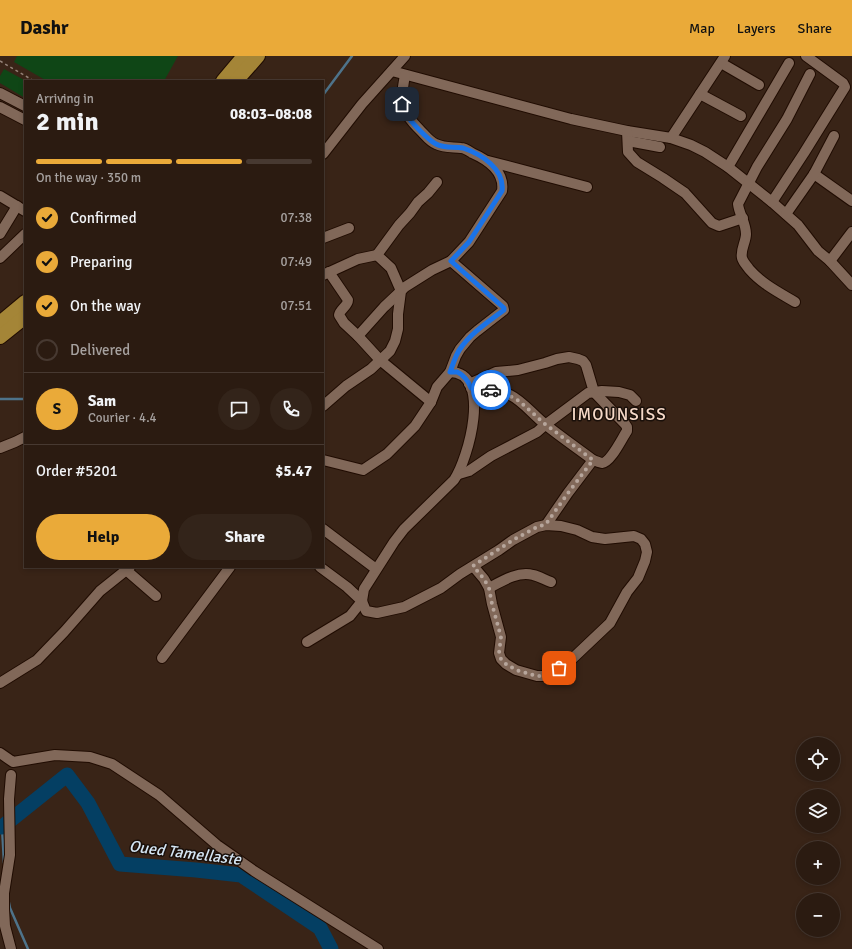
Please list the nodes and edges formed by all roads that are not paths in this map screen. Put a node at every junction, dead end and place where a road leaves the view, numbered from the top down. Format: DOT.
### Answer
graph roads {
  1 [pos="244,56"];
  2 [pos="258,56"];
  3 [pos="405,56"];
  4 [pos="806,56"];
  5 [pos="723,59"];
  6 [pos="789,64"];
  7 [pos="392,71"];
  8 [pos="810,74"];
  9 [pos="405,75"];
  10 [pos="225,80"];
  11 [pos="237,80"];
  12 [pos="759,85"];
  13 [pos="0,92"];
  14 [pos="700,94"];
  15 [pos="24,106"];
  16 [pos="0,107"];
  17 [pos="741,116"];
  18 [pos="21,118"];
  19 [pos="628,131"];
  20 [pos="834,136"];
  21 [pos="671,138"];
  22 [pos="628,141"];
  23 [pos="660,147"];
  24 [pos="324,153"];
  25 [pos="488,161"];
  26 [pos="728,167"];
  27 [pos="814,174"];
  28 [pos="437,182"];
  29 [pos="748,183"];
  30 [pos="587,187"];
  31 [pos="0,196"];
  32 [pos="852,201"];
  33 [pos="772,202"];
  34 [pos="21,208"];
  35 [pos="786,214"];
  36 [pos="743,218"];
  37 [pos="349,228"];
  38 [pos="852,232"];
  39 [pos="0,234"];
  40 [pos="24,235"];
  41 [pos="324,238"];
  42 [pos="377,255"];
  43 [pos="0,258"];
  44 [pos="451,261"];
  45 [pos="830,261"];
  46 [pos="326,273"];
  47 [pos="852,285"];
  48 [pos="401,292"];
  49 [pos="795,302"];
  50 [pos="24,303"];
  51 [pos="24,318"];
  52 [pos="0,324"];
  53 [pos="358,336"];
  54 [pos="0,337"];
  55 [pos="380,360"];
  56 [pos="450,372"];
  57 [pos="470,386"];
  58 [pos="594,392"];
  59 [pos="636,401"];
  60 [pos="431,402"];
  61 [pos="324,405"];
  62 [pos="545,424"];
  63 [pos="24,437"];
  64 [pos="0,448"];
  65 [pos="324,460"];
  66 [pos="593,460"];
  67 [pos="459,474"];
  68 [pos="546,524"];
  69 [pos="324,529"];
  70 [pos="473,566"];
  71 [pos="128,568"];
  72 [pos="229,568"];
  73 [pos="321,568"];
  74 [pos="376,570"];
  75 [pos="551,582"];
  76 [pos="489,588"];
  77 [pos="156,596"];
  78 [pos="362,601"];
  79 [pos="307,642"];
  80 [pos="162,658"];
  81 [pos="0,683"];
  82 [pos="0,753"];
  83 [pos="13,762"];
  84 [pos="10,775"];
  85 [pos="0,780"];
  86 [pos="11,949"];
  87 [pos="378,949"];
  1 -- 10 [label="highway"];
  2 -- 11 [label="highway"];
  3 -- 7 [label="street"];
  4 -- 33 [label="street"];
  5 -- 12 [label="street"];
  5 -- 14 [label="street"];
  6 -- 26 [label="street"];
  7 -- 9 [label="street"];
  7 -- 24 [label="street"];
  8 -- 29 [label="street"];
  9 -- 19 [label="street"];
  9 -- 25 [label="street"];
  13 -- 15 [label="street"];
  14 -- 17 [label="street"];
  14 -- 21 [label="street"];
  15 -- 18 [label="street"];
  16 -- 18 [label="street"];
  19 -- 21 [label="street"];
  19 -- 22 [label="street"];
  20 -- 27 [label="street"];
  21 -- 26 [label="street"];
  22 -- 23 [label="street"];
  22 -- 36 [label="street"];
  25 -- 30 [label="street"];
  25 -- 44 [label="street"];
  26 -- 29 [label="street"];
  27 -- 32 [label="street"];
  27 -- 35 [label="street"];
  28 -- 42 [label="street"];
  29 -- 33 [label="street"];
  29 -- 36 [label="street"];
  31 -- 34 [label="street"];
  33 -- 35 [label="street"];
  34 -- 39 [label="street"];
  35 -- 45 [label="street"];
  36 -- 49 [label="street"];
  37 -- 41 [label="street"];
  38 -- 45 [label="street"];
  40 -- 43 [label="street"];
  42 -- 46 [label="street"];
  42 -- 48 [label="street"];
  44 -- 48 [label="street"];
  44 -- 56 [label="street"];
  45 -- 47 [label="street"];
  46 -- 53 [label="street"];
  48 -- 53 [label="street"];
  48 -- 55 [label="street"];
  50 -- 52 [label="highway"];
  51 -- 54 [label="highway"];
  53 -- 55 [label="street"];
  55 -- 60 [label="street"];
  55 -- 61 [label="street"];
  56 -- 57 [label="street"];
  56 -- 60 [label="street"];
  57 -- 58 [label="street"];
  57 -- 62 [label="street"];
  57 -- 67 [label="street"];
  58 -- 59 [label="street"];
  58 -- 62 [label="street"];
  58 -- 66 [label="street"];
  60 -- 65 [label="street"];
  62 -- 66 [label="street"];
  62 -- 67 [label="street"];
  63 -- 64 [label="street"];
  66 -- 68 [label="street"];
  67 -- 74 [label="street"];
  68 -- 70 [label="street"];
  68 -- 76 [label="street"];
  69 -- 74 [label="street"];
  70 -- 76 [label="street"];
  70 -- 78 [label="street"];
  71 -- 77 [label="street"];
  71 -- 81 [label="street"];
  72 -- 80 [label="street"];
  73 -- 78 [label="street"];
  74 -- 78 [label="street"];
  75 -- 76 [label="street"];
  78 -- 79 [label="street"];
  82 -- 83 [label="street"];
  83 -- 84 [label="street"];
  83 -- 87 [label="street"];
  84 -- 85 [label="street"];
  84 -- 86 [label="street"];
}
